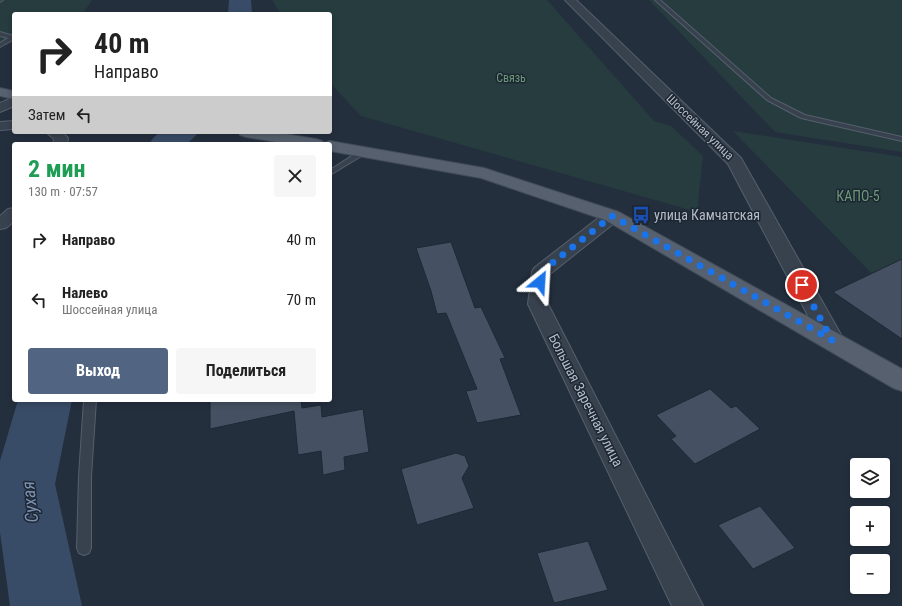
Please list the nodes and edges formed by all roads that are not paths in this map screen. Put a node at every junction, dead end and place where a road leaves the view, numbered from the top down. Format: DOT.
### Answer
graph roads {
  1 [pos="570,0"];
  2 [pos="657,0"];
  3 [pos="0,34"];
  4 [pos="12,37"];
  5 [pos="12,38"];
  6 [pos="0,45"];
  7 [pos="0,92"];
  8 [pos="12,95"];
  9 [pos="12,102"];
  10 [pos="0,108"];
  11 [pos="12,125"];
  12 [pos="0,126"];
  13 [pos="56,134"];
  14 [pos="257,134"];
  15 [pos="902,139"];
  16 [pos="60,142"];
  17 [pos="304,142"];
  18 [pos="332,146"];
  19 [pos="364,152"];
  20 [pos="332,172"];
  21 [pos="12,215"];
  22 [pos="612,216"];
  23 [pos="0,224"];
  24 [pos="832,340"];
  25 [pos="902,381"];
  26 [pos="90,402"];
  27 [pos="84,548"];
  28 [pos="688,606"];
  1 -- 24 [label="street, Шоссейная улица"];
  2 -- 15 [label="lane"];
  3 -- 4 [label="lane"];
  5 -- 6 [label="lane"];
  7 -- 8 [label="main road"];
  9 -- 10 [label="street"];
  11 -- 12 [label="street"];
  13 -- 16 [label="street"];
  14 -- 17 [label="main road"];
  18 -- 19 [label="main road"];
  19 -- 20 [label="lane"];
  19 -- 22 [label="main road"];
  21 -- 23 [label="street"];
  22 -- 24 [label="main road"];
  22 -- 28 [label="street, Большая Заречная улица"];
  24 -- 25 [label="main road"];
  26 -- 27 [label="lane"];
}
